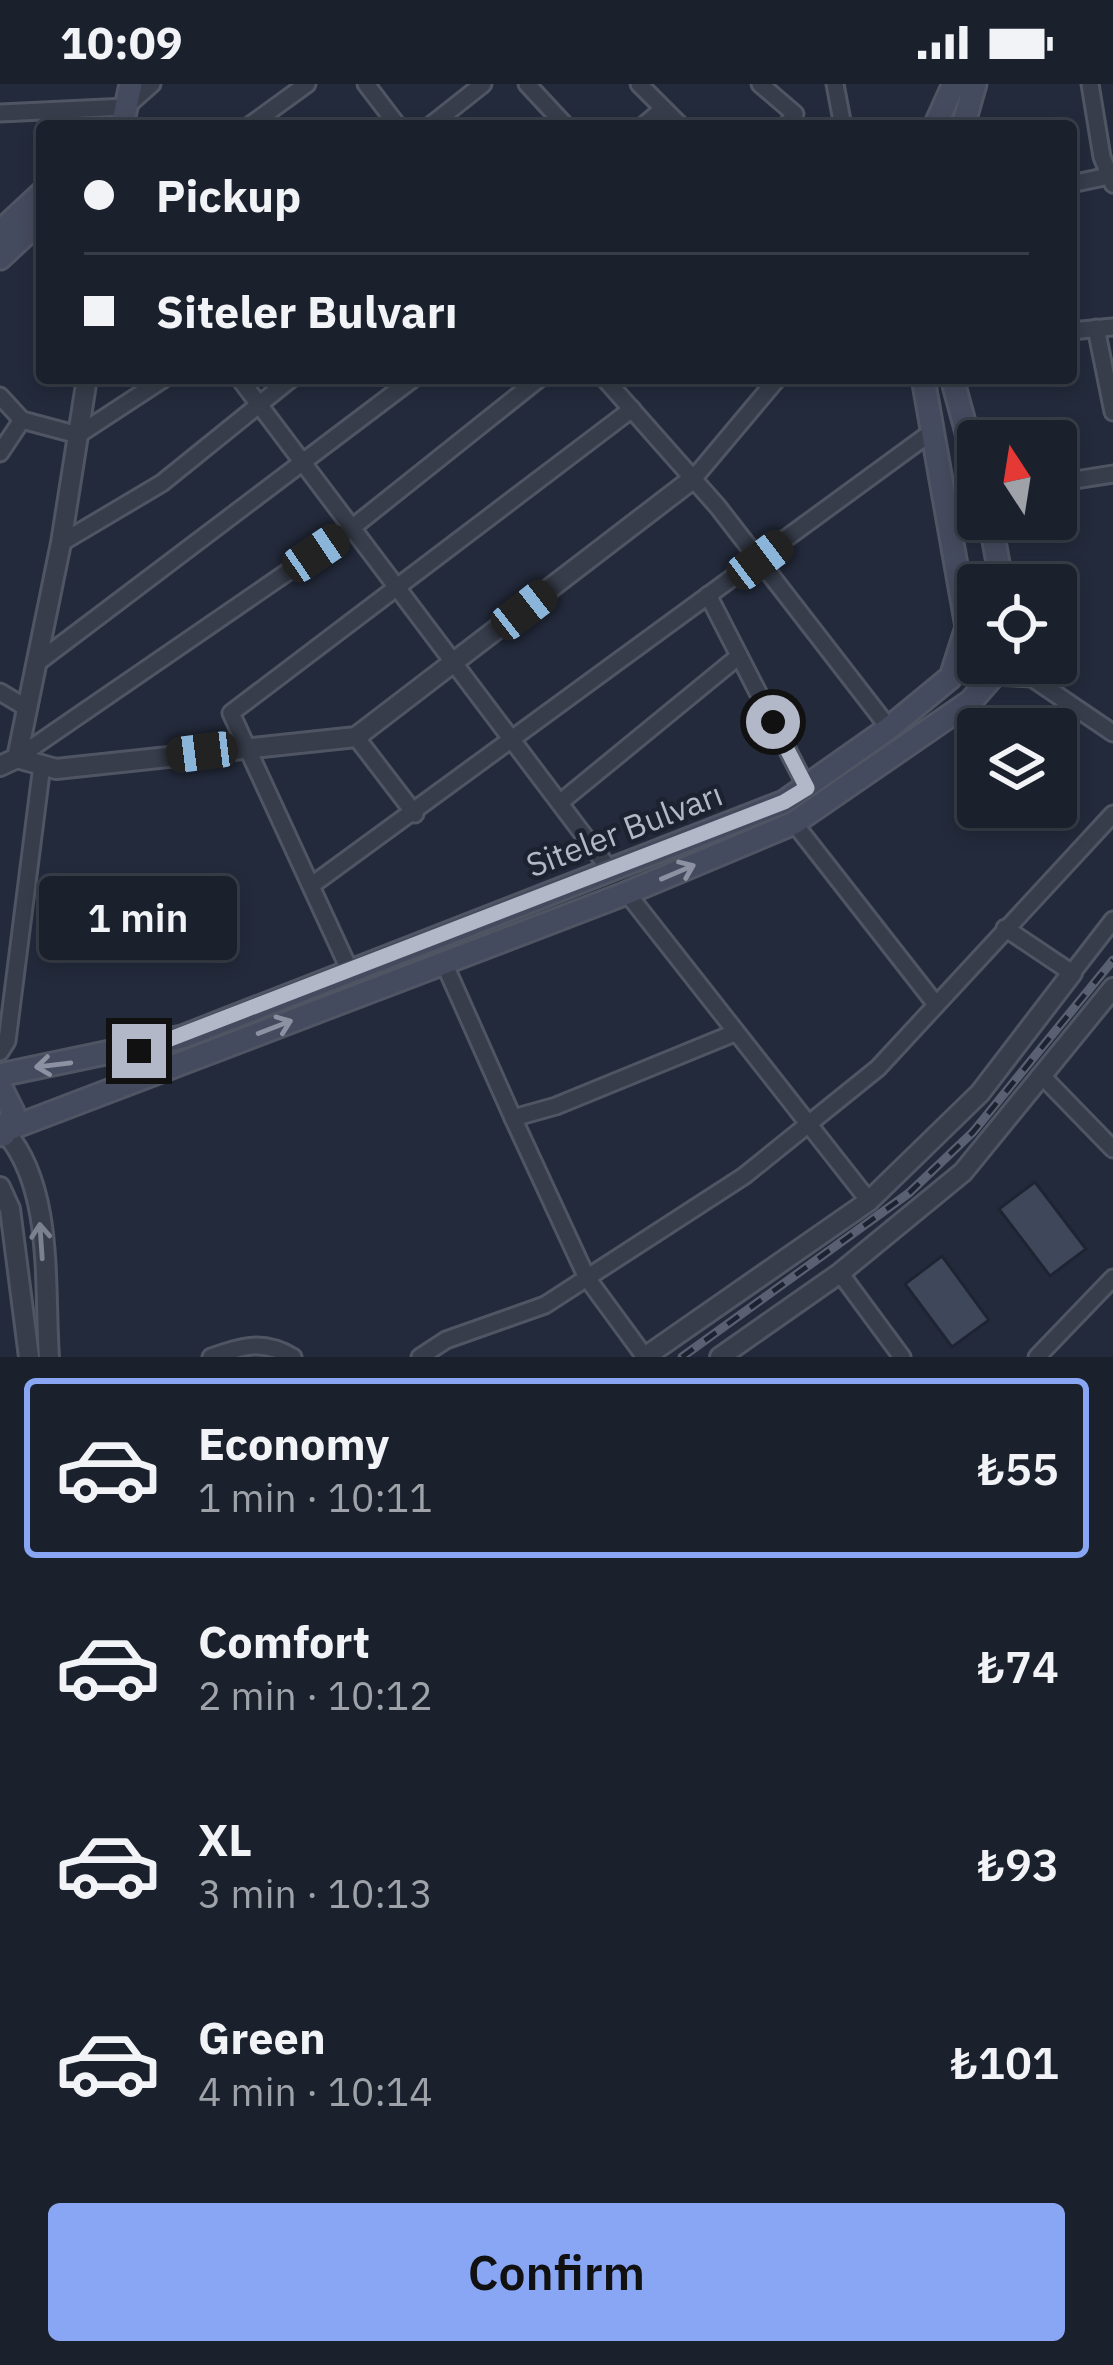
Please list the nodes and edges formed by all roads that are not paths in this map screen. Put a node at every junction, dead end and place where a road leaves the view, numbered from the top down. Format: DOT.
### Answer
graph roads {
  1 [pos="152,84"];
  2 [pos="307,84"];
  3 [pos="366,84"];
  4 [pos="483,84"];
  5 [pos="526,84"];
  6 [pos="639,84"];
  7 [pos="760,84"];
  8 [pos="835,84"];
  9 [pos="954,84"];
  10 [pos="975,84"];
  11 [pos="1090,84"];
  12 [pos="126,106"];
  13 [pos="662,109"];
  14 [pos="0,113"];
  15 [pos="257,120"];
  16 [pos="394,120"];
  17 [pos="438,120"];
  18 [pos="560,120"];
  19 [pos="650,120"];
  20 [pos="674,120"];
  21 [pos="790,120"];
  22 [pos="842,120"];
  23 [pos="938,120"];
  24 [pos="965,120"];
  25 [pos="1112,179"];
  26 [pos="1077,183"];
  27 [pos="36,199"];
  28 [pos="36,225"];
  29 [pos="0,232"];
  30 [pos="0,258"];
  31 [pos="1105,327"];
  32 [pos="87,384"];
  33 [pos="156,384"];
  34 [pos="243,384"];
  35 [pos="285,384"];
  36 [pos="406,384"];
  37 [pos="532,384"];
  38 [pos="609,384"];
  39 [pos="773,384"];
  40 [pos="924,384"];
  41 [pos="954,384"];
  42 [pos="0,397"];
  43 [pos="259,405"];
  44 [pos="632,409"];
  45 [pos="1113,412"];
  46 [pos="22,420"];
  47 [pos="963,420"];
  48 [pos="933,431"];
  49 [pos="79,435"];
  50 [pos="0,453"];
  51 [pos="303,466"];
  52 [pos="1113,474"];
  53 [pos="694,478"];
  54 [pos="1077,479"];
  55 [pos="353,527"];
  56 [pos="61,544"];
  57 [pos="760,560"];
  58 [pos="398,590"];
  59 [pos="708,595"];
  60 [pos="739,656"];
  61 [pos="37,663"];
  62 [pos="456,664"];
  63 [pos="984,684"];
  64 [pos="1041,684"];
  65 [pos="0,692"];
  66 [pos="25,707"];
  67 [pos="890,728"];
  68 [pos="1113,733"];
  69 [pos="511,735"];
  70 [pos="356,736"];
  71 [pos="245,747"];
  72 [pos="8,762"];
  73 [pos="42,765"];
  74 [pos="807,788"];
  75 [pos="562,801"];
  76 [pos="415,814"];
  77 [pos="1113,814"];
  78 [pos="794,823"];
  79 [pos="610,870"];
  80 [pos="312,886"];
  81 [pos="627,893"];
  82 [pos="1113,920"];
  83 [pos="1005,928"];
  84 [pos="444,963"];
  85 [pos="350,971"];
  86 [pos="1072,973"];
  87 [pos="1113,988"];
  88 [pos="934,1002"];
  89 [pos="732,1034"];
  90 [pos="0,1052"];
  91 [pos="0,1076"];
  92 [pos="1044,1078"];
  93 [pos="0,1086"];
  94 [pos="513,1118"];
  95 [pos="810,1123"];
  96 [pos="5,1134"];
  97 [pos="1113,1150"];
  98 [pos="0,1187"];
  99 [pos="868,1201"];
  100 [pos="840,1273"];
  101 [pos="587,1277"];
  102 [pos="1113,1278"];
  103 [pos="1058,1350"];
  104 [pos="29,1357"];
  105 [pos="49,1357"];
  106 [pos="211,1357"];
  107 [pos="293,1357"];
  108 [pos="419,1357"];
  109 [pos="645,1357"];
  110 [pos="720,1357"];
  111 [pos="902,1357"];
  112 [pos="1037,1357"];
  1 -- 12 [label="street"];
  2 -- 15 [label="street"];
  3 -- 16 [label="street"];
  4 -- 17 [label="street"];
  5 -- 18 [label="street"];
  6 -- 13 [label="street"];
  7 -- 21 [label="street"];
  8 -- 22 [label="street"];
  9 -- 23 [label="main road"];
  10 -- 24 [label="main road"];
  11 -- 25 [label="street"];
  12 -- 14 [label="street"];
  13 -- 19 [label="street"];
  13 -- 20 [label="street"];
  25 -- 26 [label="street"];
  27 -- 29 [label="main road"];
  28 -- 30 [label="main road"];
  31 -- 45 [label="street"];
  32 -- 49 [label="street"];
  33 -- 49 [label="street"];
  34 -- 43 [label="street"];
  35 -- 43 [label="street"];
  36 -- 51 [label="street"];
  37 -- 55 [label="street"];
  38 -- 44 [label="street"];
  39 -- 53 [label="street"];
  40 -- 48 [label="main road, Siteler Bulvarı"];
  41 -- 47 [label="main road"];
  42 -- 46 [label="street"];
  43 -- 51 [label="street"];
  43 -- 56 [label="street"];
  44 -- 53 [label="street"];
  44 -- 58 [label="street"];
  46 -- 49 [label="street"];
  46 -- 50 [label="street"];
  48 -- 57 [label="street"];
  48 -- 67 [label="main road, Siteler Bulvarı"];
  49 -- 56 [label="street"];
  51 -- 55 [label="street"];
  51 -- 61 [label="street"];
  52 -- 54 [label="street"];
  53 -- 57 [label="street"];
  53 -- 62 [label="street"];
  55 -- 58 [label="street"];
  55 -- 72 [label="street"];
  56 -- 61 [label="street"];
  57 -- 59 [label="street"];
  57 -- 67 [label="street"];
  58 -- 62 [label="street"];
  58 -- 71 [label="street"];
  59 -- 60 [label="street"];
  59 -- 69 [label="street"];
  60 -- 74 [label="street"];
  60 -- 75 [label="street"];
  61 -- 66 [label="street"];
  62 -- 69 [label="street"];
  62 -- 70 [label="street"];
  63 -- 78 [label="main road, Siteler Bulvarı"];
  64 -- 68 [label="street"];
  65 -- 66 [label="street"];
  66 -- 72 [label="street"];
  67 -- 74 [label="main road, Siteler Bulvarı"];
  69 -- 75 [label="street"];
  69 -- 76 [label="street"];
  70 -- 71 [label="street"];
  70 -- 76 [label="street"];
  71 -- 73 [label="street"];
  71 -- 80 [label="street"];
  72 -- 73 [label="street"];
  73 -- 90 [label="street"];
  74 -- 79 [label="main road, Siteler Bulvarı"];
  75 -- 79 [label="street"];
  76 -- 80 [label="street"];
  77 -- 83 [label="street"];
  81 -- 78 [label="main road, Siteler Bulvarı, one-way"];
  78 -- 88 [label="street"];
  79 -- 85 [label="main road, Siteler Bulvarı"];
  80 -- 85 [label="street"];
  81 -- 84 [label="main road, Siteler Bulvarı"];
  81 -- 89 [label="street"];
  82 -- 86 [label="street"];
  83 -- 86 [label="street"];
  83 -- 88 [label="street"];
  84 -- 94 [label="street"];
  96 -- 84 [label="main road, Siteler Bulvarı, one-way"];
  85 -- 91 [label="main road, Siteler Bulvarı, one-way"];
  86 -- 99 [label="street"];
  87 -- 92 [label="street"];
  88 -- 95 [label="street"];
  89 -- 94 [label="street"];
  89 -- 95 [label="street"];
  92 -- 97 [label="street"];
  92 -- 100 [label="street"];
  93 -- 96 [label="main road"];
  94 -- 101 [label="street"];
  95 -- 99 [label="street"];
  95 -- 101 [label="street"];
  105 -- 96 [label="street, one-way"];
  98 -- 104 [label="street"];
  99 -- 109 [label="street"];
  100 -- 110 [label="street"];
  100 -- 111 [label="street"];
  101 -- 108 [label="street"];
  101 -- 109 [label="street"];
  102 -- 103 [label="street"];
  103 -- 112 [label="street"];
  106 -- 107 [label="street"];
}
